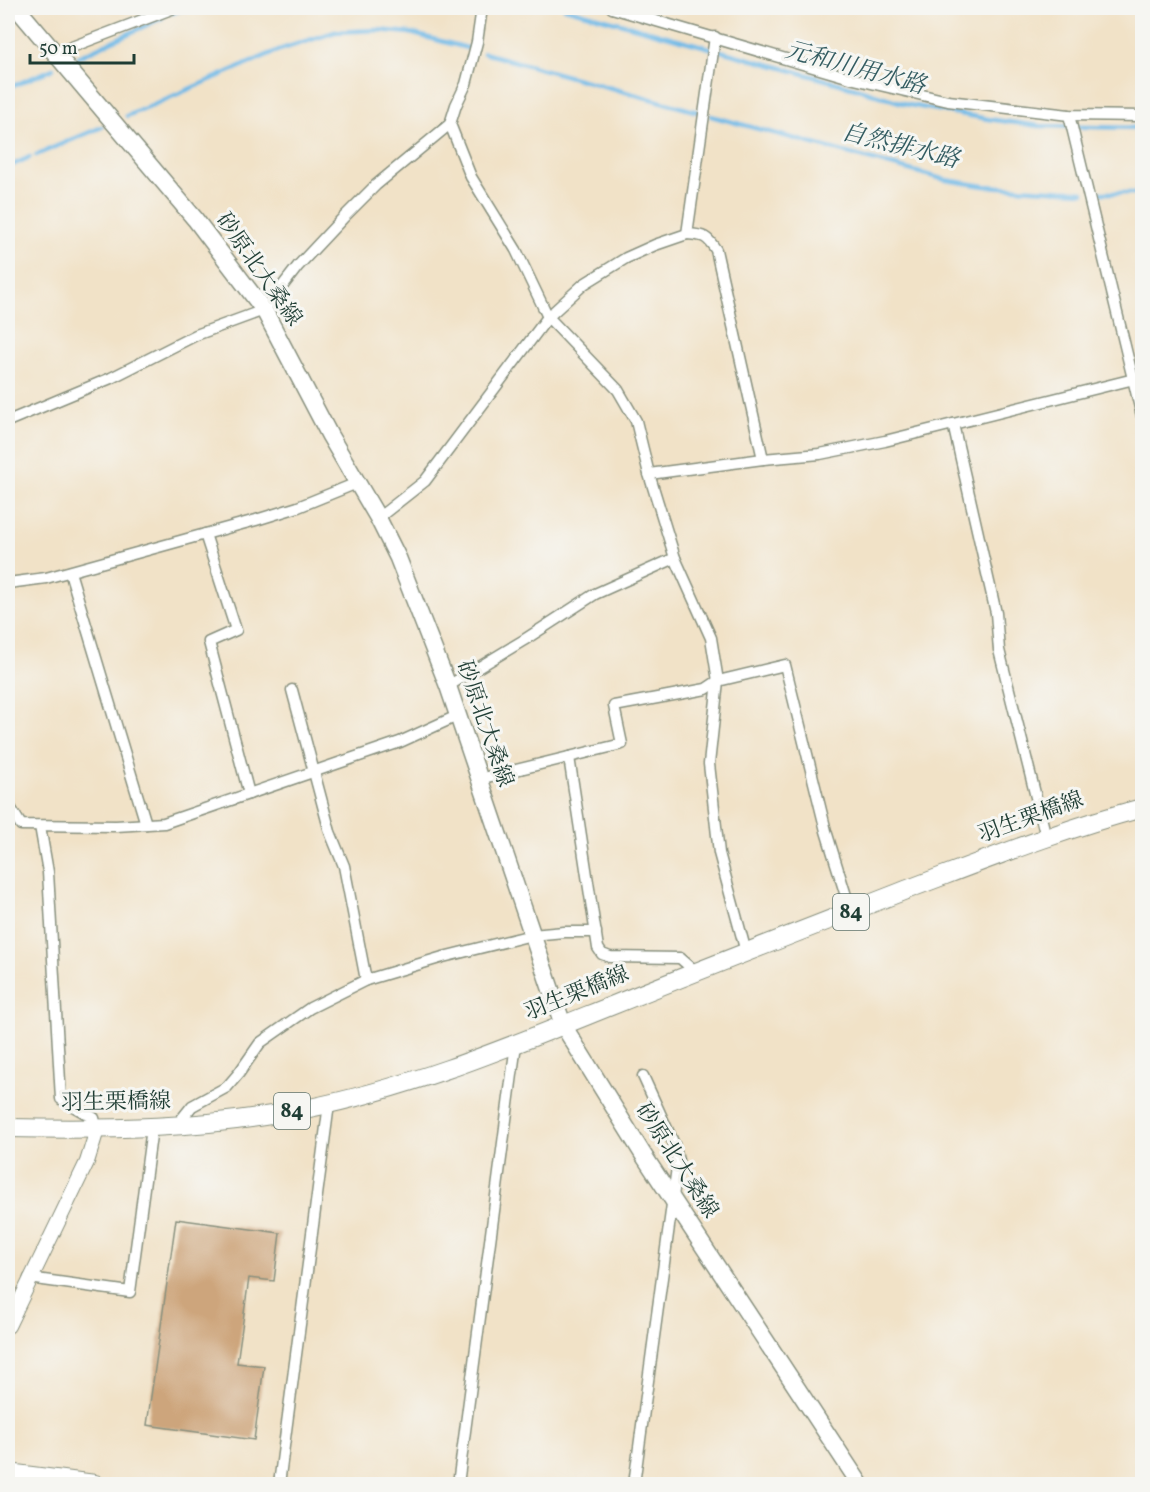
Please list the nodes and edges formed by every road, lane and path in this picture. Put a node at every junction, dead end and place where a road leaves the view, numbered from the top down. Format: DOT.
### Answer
graph roads {
  1 [pos="17,8"];
  2 [pos="174,8"];
  3 [pos="482,8"];
  4 [pos="612,8"];
  5 [pos="715,37"];
  6 [pos="56,53"];
  7 [pos="1069,115"];
  8 [pos="1143,116"];
  9 [pos="450,124"];
  10 [pos="687,234"];
  11 [pos="264,309"];
  12 [pos="548,317"];
  13 [pos="1138,378"];
  14 [pos="1143,416"];
  15 [pos="8,421"];
  16 [pos="953,424"];
  17 [pos="763,459"];
  18 [pos="649,474"];
  19 [pos="357,483"];
  20 [pos="378,518"];
  21 [pos="205,534"];
  22 [pos="675,558"];
  23 [pos="70,572"];
  24 [pos="8,583"];
  25 [pos="718,681"];
  26 [pos="448,686"];
  27 [pos="292,690"];
  28 [pos="457,716"];
  29 [pos="569,757"];
  30 [pos="315,772"];
  31 [pos="479,779"];
  32 [pos="249,794"];
  33 [pos="8,804"];
  34 [pos="1143,808"];
  35 [pos="146,824"];
  36 [pos="40,826"];
  37 [pos="1046,837"];
  38 [pos="851,912"];
  39 [pos="596,932"];
  40 [pos="532,934"];
  41 [pos="746,952"];
  42 [pos="696,972"];
  43 [pos="366,980"];
  44 [pos="563,1025"];
  45 [pos="516,1044"];
  46 [pos="643,1076"];
  47 [pos="328,1104"];
  48 [pos="176,1126"];
  49 [pos="8,1128"];
  50 [pos="152,1128"];
  51 [pos="97,1130"];
  52 [pos="671,1197"];
  53 [pos="29,1278"];
  54 [pos="8,1326"];
  55 [pos="8,1473"];
  56 [pos="95,1485"];
  57 [pos="279,1485"];
  58 [pos="458,1485"];
  59 [pos="634,1485"];
  60 [pos="860,1485"];
  1 -- 6 [label="main road, 砂原北大桑線"];
  2 -- 6 [label="street"];
  3 -- 9 [label="street"];
  4 -- 5 [label="street"];
  5 -- 7 [label="street"];
  5 -- 10 [label="street"];
  6 -- 11 [label="main road, 砂原北大桑線"];
  7 -- 8 [label="street"];
  7 -- 13 [label="street"];
  9 -- 11 [label="street"];
  9 -- 12 [label="street"];
  10 -- 12 [label="street"];
  10 -- 17 [label="street"];
  11 -- 15 [label="street"];
  11 -- 19 [label="main road, 砂原北大桑線"];
  12 -- 18 [label="street"];
  12 -- 20 [label="street"];
  13 -- 14 [label="street"];
  13 -- 16 [label="street"];
  16 -- 17 [label="street"];
  16 -- 37 [label="street"];
  17 -- 18 [label="street"];
  18 -- 22 [label="street"];
  19 -- 20 [label="main road, 砂原北大桑線"];
  19 -- 21 [label="street"];
  20 -- 26 [label="main road, 砂原北大桑線"];
  21 -- 23 [label="street"];
  21 -- 32 [label="street"];
  22 -- 25 [label="street"];
  22 -- 26 [label="street"];
  23 -- 24 [label="street"];
  23 -- 35 [label="street"];
  25 -- 29 [label="street"];
  25 -- 38 [label="street"];
  25 -- 41 [label="street"];
  26 -- 28 [label="main road, 砂原北大桑線"];
  27 -- 30 [label="street"];
  28 -- 30 [label="street"];
  28 -- 31 [label="main road, 砂原北大桑線"];
  29 -- 31 [label="street"];
  29 -- 39 [label="street"];
  30 -- 32 [label="street"];
  30 -- 43 [label="street"];
  31 -- 40 [label="main road, 砂原北大桑線"];
  32 -- 35 [label="street"];
  33 -- 36 [label="street"];
  34 -- 37 [label="main road, 羽生栗橋線 / 84"];
  35 -- 36 [label="street"];
  36 -- 51 [label="street"];
  37 -- 38 [label="main road, 羽生栗橋線 / 84"];
  38 -- 41 [label="main road, 羽生栗橋線 / 84"];
  39 -- 40 [label="street"];
  39 -- 42 [label="street"];
  40 -- 43 [label="street"];
  40 -- 44 [label="main road, 砂原北大桑線"];
  41 -- 42 [label="main road, 羽生栗橋線 / 84"];
  42 -- 44 [label="main road, 羽生栗橋線 / 84"];
  43 -- 48 [label="street"];
  44 -- 45 [label="main road, 羽生栗橋線 / 84"];
  44 -- 52 [label="main road, 砂原北大桑線"];
  45 -- 47 [label="main road, 羽生栗橋線 / 84"];
  45 -- 58 [label="street"];
  46 -- 52 [label="street"];
  47 -- 48 [label="main road, 羽生栗橋線 / 84"];
  47 -- 57 [label="street"];
  48 -- 50 [label="main road, 羽生栗橋線 / 84"];
  49 -- 51 [label="main road, 羽生栗橋線 / 84"];
  50 -- 51 [label="main road, 羽生栗橋線 / 84"];
  50 -- 53 [label="street"];
  51 -- 53 [label="street"];
  52 -- 59 [label="street"];
  52 -- 60 [label="main road, 砂原北大桑線"];
  53 -- 54 [label="street"];
  55 -- 56 [label="main road"];
}
